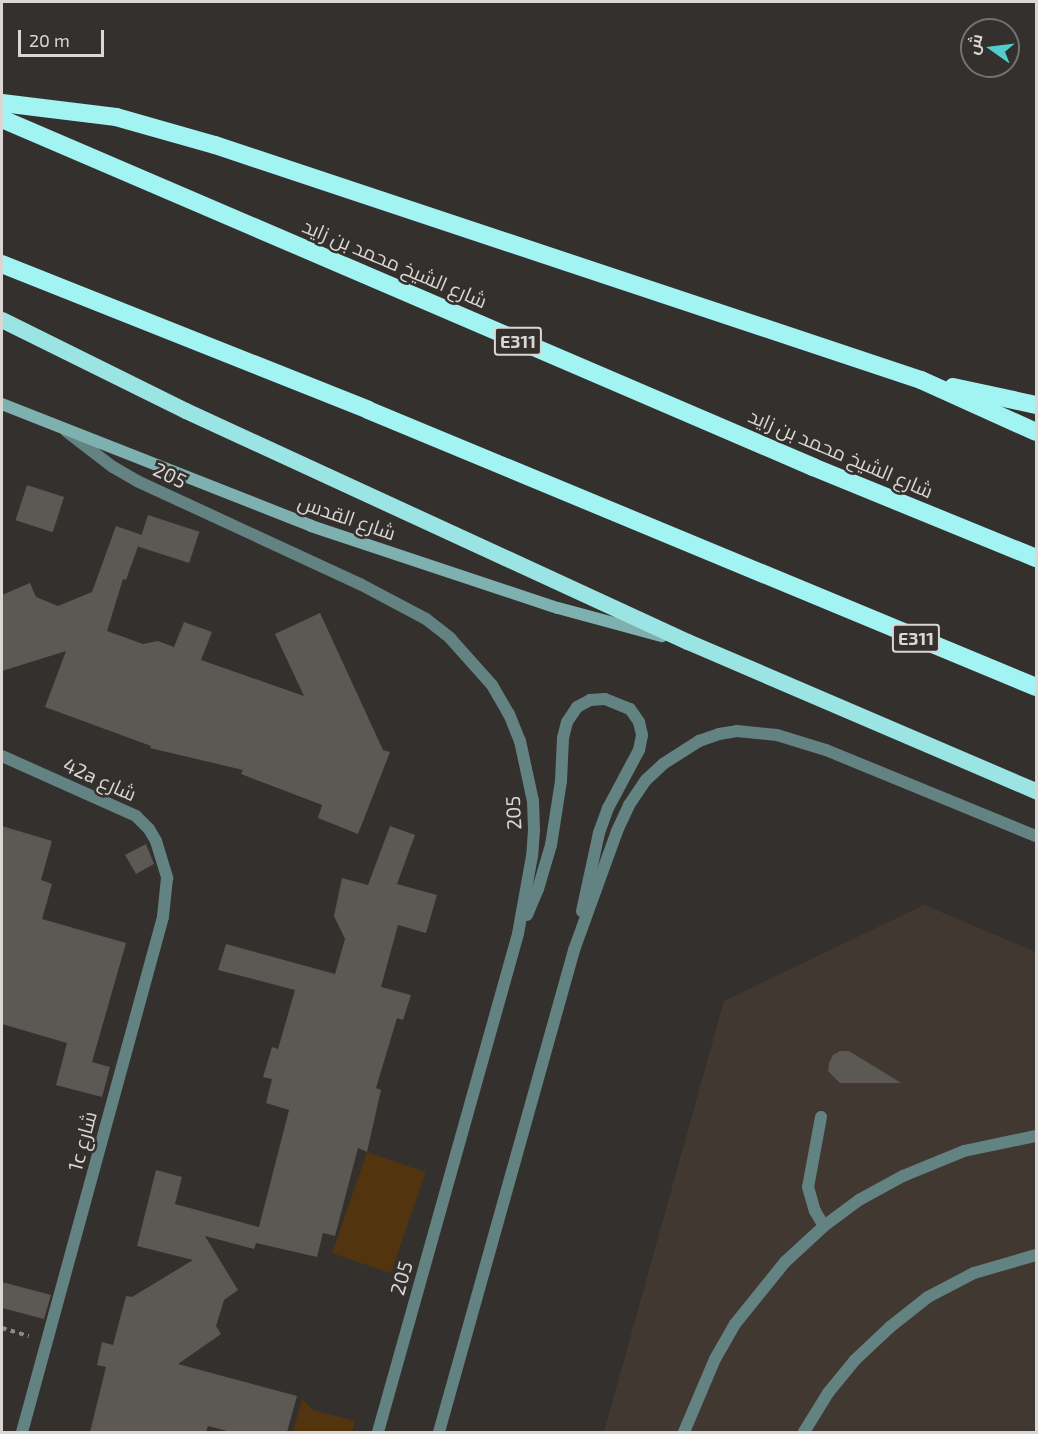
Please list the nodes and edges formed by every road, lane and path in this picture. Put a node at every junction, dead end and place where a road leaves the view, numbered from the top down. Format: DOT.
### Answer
graph roads {
  1 [pos="2,104"];
  2 [pos="2,119"];
  3 [pos="2,264"];
  4 [pos="2,320"];
  5 [pos="921,380"];
  6 [pos="2,404"];
  7 [pos="1036,405"];
  8 [pos="63,428"];
  9 [pos="1036,432"];
  10 [pos="1036,558"];
  11 [pos="688,642"];
  12 [pos="1036,687"];
  13 [pos="2,756"];
  14 [pos="1036,791"];
  15 [pos="1036,836"];
  16 [pos="163,858"];
  17 [pos="518,934"];
  18 [pos="574,950"];
  19 [pos="821,1117"];
  20 [pos="1036,1136"];
  21 [pos="824,1226"];
  22 [pos="1036,1255"];
  23 [pos="2,1328"];
  24 [pos="47,1341"];
  25 [pos="22,1432"];
  26 [pos="378,1432"];
  27 [pos="440,1432"];
  28 [pos="684,1432"];
  29 [pos="804,1432"];
  1 -- 5 [label="highway"];
  2 -- 10 [label="highway, شارع الشيخ محمد بن زايد / E311"];
  3 -- 12 [label="highway, E311"];
  4 -- 11 [label="highway"];
  5 -- 7 [label="highway"];
  5 -- 9 [label="highway"];
  6 -- 8 [label="main road, شارع القدس"];
  8 -- 11 [label="main road, شارع القدس"];
  8 -- 17 [label="street, 205"];
  11 -- 14 [label="highway"];
  13 -- 16 [label="street, 42a شارع"];
  15 -- 18 [label="street"];
  16 -- 24 [label="street, 1c شارع"];
  17 -- 18 [label="street"];
  17 -- 26 [label="street, 205"];
  18 -- 27 [label="street"];
  19 -- 21 [label="street"];
  20 -- 21 [label="street"];
  21 -- 28 [label="street"];
  22 -- 29 [label="street"];
  23 -- 24 [label="path"];
  24 -- 25 [label="street, 1c شارع"];
}
